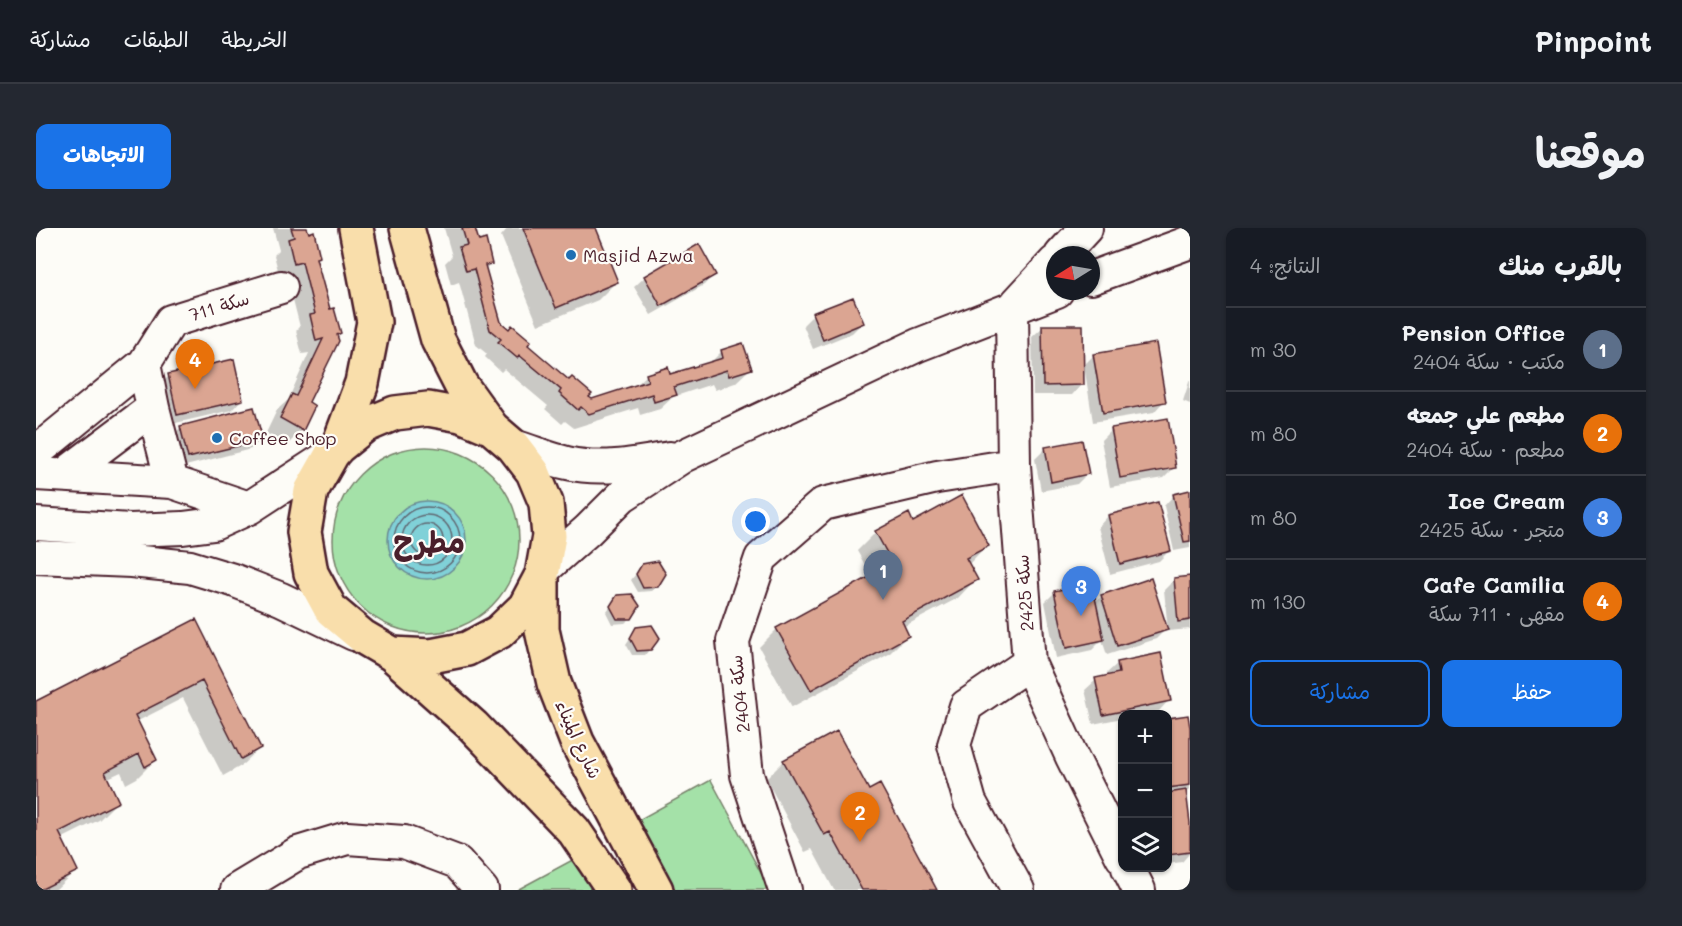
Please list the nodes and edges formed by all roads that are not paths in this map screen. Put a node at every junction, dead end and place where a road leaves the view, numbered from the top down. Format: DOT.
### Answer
graph roads {
  1 [pos="356,228"];
  2 [pos="407,228"];
  3 [pos="1086,228"];
  4 [pos="1184,228"];
  5 [pos="1190,231"];
  6 [pos="1190,242"];
  7 [pos="1069,246"];
  8 [pos="1046,272"];
  9 [pos="1100,276"];
  10 [pos="281,287"];
  11 [pos="1046,295"];
  12 [pos="1012,308"];
  13 [pos="144,364"];
  14 [pos="153,408"];
  15 [pos="503,437"];
  16 [pos="335,451"];
  17 [pos="36,452"];
  18 [pos="683,456"];
  19 [pos="1014,465"];
  20 [pos="50,475"];
  21 [pos="172,482"];
  22 [pos="249,508"];
  23 [pos="36,524"];
  24 [pos="36,557"];
  25 [pos="543,572"];
  26 [pos="363,638"];
  27 [pos="392,654"];
  28 [pos="1029,663"];
  29 [pos="1118,849"];
  30 [pos="1130,872"];
  31 [pos="237,890"];
  32 [pos="482,890"];
  33 [pos="614,890"];
  34 [pos="656,890"];
  35 [pos="785,890"];
  36 [pos="1018,890"];
  37 [pos="1139,890"];
  1 -- 16 [label="main road"];
  2 -- 15 [label="main road"];
  3 -- 7 [label="street"];
  4 -- 5 [label="street"];
  6 -- 9 [label="street"];
  8 -- 12 [label="street"];
  10 -- 13 [label="street, 711 سكة"];
  11 -- 12 [label="street"];
  12 -- 18 [label="street"];
  12 -- 19 [label="street, سكة 2425"];
  13 -- 14 [label="street"];
  13 -- 17 [label="street, 711 سكة"];
  14 -- 20 [label="street"];
  14 -- 21 [label="street"];
  15 -- 16 [label="main road"];
  15 -- 18 [label="street"];
  15 -- 25 [label="main road"];
  16 -- 22 [label="street"];
  16 -- 26 [label="main road"];
  18 -- 25 [label="street"];
  19 -- 28 [label="street, سكة 2425"];
  19 -- 35 [label="street, سكة 2404"];
  20 -- 21 [label="street"];
  21 -- 22 [label="street"];
  22 -- 23 [label="street"];
  24 -- 26 [label="street"];
  25 -- 27 [label="main road"];
  25 -- 34 [label="main road, شارع الميناء"];
  26 -- 27 [label="main road"];
  27 -- 33 [label="main road"];
  28 -- 29 [label="street, سكة 2425"];
  28 -- 36 [label="street"];
  30 -- 37 [label="street"];
  31 -- 32 [label="street"];
}
